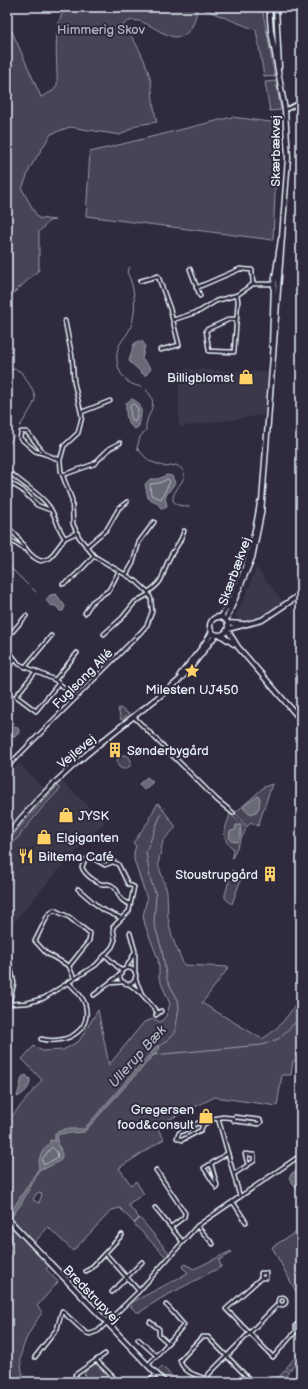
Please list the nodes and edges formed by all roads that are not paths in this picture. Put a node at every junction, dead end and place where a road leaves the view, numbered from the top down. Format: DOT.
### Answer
graph roads {
  1 [pos="269,7"];
  2 [pos="276,7"];
  3 [pos="278,69"];
  4 [pos="301,102"];
  5 [pos="285,110"];
  6 [pos="283,232"];
  7 [pos="190,269"];
  8 [pos="140,281"];
  9 [pos="253,284"];
  10 [pos="274,284"];
  11 [pos="280,284"];
  12 [pos="196,288"];
  13 [pos="237,295"];
  14 [pos="200,296"];
  15 [pos="236,319"];
  16 [pos="173,320"];
  17 [pos="65,321"];
  18 [pos="160,350"];
  19 [pos="273,356"];
  20 [pos="110,401"];
  21 [pos="82,412"];
  22 [pos="120,443"];
  23 [pos="45,454"];
  24 [pos="60,460"];
  25 [pos="7,476"];
  26 [pos="63,476"];
  27 [pos="7,481"];
  28 [pos="264,482"];
  29 [pos="32,491"];
  30 [pos="28,496"];
  31 [pos="127,502"];
  32 [pos="51,510"];
  33 [pos="154,522"];
  34 [pos="7,528"];
  35 [pos="184,531"];
  36 [pos="76,533"];
  37 [pos="7,538"];
  38 [pos="66,538"];
  39 [pos="86,547"];
  40 [pos="24,549"];
  41 [pos="94,556"];
  42 [pos="119,571"];
  43 [pos="126,576"];
  44 [pos="63,584"];
  45 [pos="148,593"];
  46 [pos="301,594"];
  47 [pos="85,613"];
  48 [pos="26,616"];
  49 [pos="221,617"];
  50 [pos="227,621"];
  51 [pos="245,625"];
  52 [pos="228,630"];
  53 [pos="212,632"];
  54 [pos="104,634"];
  55 [pos="219,635"];
  56 [pos="51,636"];
  57 [pos="7,638"];
  58 [pos="238,647"];
  59 [pos="7,649"];
  60 [pos="77,653"];
  61 [pos="14,661"];
  62 [pos="25,667"];
  63 [pos="7,669"];
  64 [pos="36,671"];
  65 [pos="55,680"];
  66 [pos="59,683"];
  67 [pos="166,690"];
  68 [pos="76,698"];
  69 [pos="134,717"];
  70 [pos="301,720"];
  71 [pos="7,767"];
  72 [pos="233,813"];
  73 [pos="7,836"];
  74 [pos="78,889"];
  75 [pos="130,904"];
  76 [pos="121,918"];
  77 [pos="130,933"];
  78 [pos="135,951"];
  79 [pos="8,955"];
  80 [pos="106,956"];
  81 [pos="69,966"];
  82 [pos="125,968"];
  83 [pos="121,972"];
  84 [pos="135,972"];
  85 [pos="74,978"];
  86 [pos="135,978"];
  87 [pos="68,982"];
  88 [pos="124,982"];
  89 [pos="109,983"];
  90 [pos="129,983"];
  91 [pos="141,993"];
  92 [pos="94,995"];
  93 [pos="8,1004"];
  94 [pos="158,1013"];
  95 [pos="42,1039"];
  96 [pos="218,1118"];
  97 [pos="233,1118"];
  98 [pos="203,1126"];
  99 [pos="228,1153"];
  100 [pos="301,1155"];
  101 [pos="211,1164"];
  102 [pos="248,1165"];
  103 [pos="156,1170"];
  104 [pos="234,1174"];
  105 [pos="240,1197"];
  106 [pos="233,1202"];
  107 [pos="155,1208"];
  108 [pos="8,1219"];
  109 [pos="246,1222"];
  110 [pos="197,1226"];
  111 [pos="171,1227"];
  112 [pos="122,1235"];
  113 [pos="182,1242"];
  114 [pos="213,1244"];
  115 [pos="105,1253"];
  116 [pos="142,1262"];
  117 [pos="86,1271"];
  118 [pos="128,1278"];
  119 [pos="261,1278"];
  120 [pos="139,1291"];
  121 [pos="112,1292"];
  122 [pos="279,1303"];
  123 [pos="166,1305"];
  124 [pos="150,1322"];
  125 [pos="107,1324"];
  126 [pos="301,1324"];
  127 [pos="296,1330"];
  128 [pos="301,1331"];
  129 [pos="249,1333"];
  130 [pos="138,1339"];
  131 [pos="168,1343"];
  132 [pos="105,1354"];
  133 [pos="157,1356"];
  134 [pos="227,1356"];
  135 [pos="35,1357"];
  136 [pos="96,1360"];
  137 [pos="148,1366"];
  138 [pos="156,1374"];
  139 [pos="75,1375"];
  140 [pos="114,1378"];
  141 [pos="206,1378"];
  142 [pos="109,1382"];
  143 [pos="118,1382"];
  144 [pos="150,1382"];
  145 [pos="164,1382"];
  146 [pos="204,1382"];
  147 [pos="216,1382"];
  148 [pos="252,1382"];
  1 -- 3 [label="street, Skærbækvej"];
  2 -- 3 [label="street, Skærbækvej"];
  3 -- 5 [label="street, Skærbækvej"];
  4 -- 5 [label="street"];
  5 -- 6 [label="street, Skærbækvej"];
  6 -- 10 [label="street, Skærbækvej"];
  6 -- 11 [label="street, Skærbækvej"];
  7 -- 12 [label="street"];
  8 -- 16 [label="street"];
  9 -- 10 [label="street"];
  9 -- 12 [label="street"];
  9 -- 13 [label="street"];
  10 -- 11 [label="street"];
  10 -- 19 [label="street, Skærbækvej"];
  11 -- 19 [label="street, Skærbækvej"];
  12 -- 14 [label="street"];
  13 -- 15 [label="street"];
  13 -- 16 [label="street"];
  15 -- 15 [label="street"];
  16 -- 18 [label="street"];
  17 -- 21 [label="street"];
  19 -- 28 [label="street, Skærbækvej"];
  20 -- 21 [label="street"];
  21 -- 24 [label="street"];
  22 -- 26 [label="street"];
  23 -- 23 [label="street"];
  23 -- 24 [label="street"];
  24 -- 26 [label="street"];
  25 -- 29 [label="street"];
  26 -- 36 [label="street"];
  27 -- 30 [label="street"];
  28 -- 49 [label="street, Skærbækvej"];
  28 -- 50 [label="street, Skærbækvej"];
  29 -- 30 [label="street"];
  29 -- 32 [label="street"];
  30 -- 32 [label="street"];
  31 -- 39 [label="street"];
  32 -- 38 [label="street"];
  33 -- 43 [label="street"];
  34 -- 40 [label="street"];
  35 -- 45 [label="street, Fuglsang Allé"];
  36 -- 38 [label="street"];
  36 -- 39 [label="street"];
  37 -- 40 [label="street"];
  38 -- 40 [label="street"];
  39 -- 41 [label="street"];
  41 -- 42 [label="street"];
  41 -- 44 [label="street"];
  42 -- 43 [label="street"];
  42 -- 47 [label="street"];
  43 -- 45 [label="street"];
  45 -- 54 [label="street, Fuglsang Allé"];
  45 -- 68 [label="street, Fuglsang Allé"];
  46 -- 51 [label="street"];
  48 -- 57 [label="street"];
  49 -- 50 [label="street"];
  49 -- 53 [label="street"];
  50 -- 51 [label="street"];
  50 -- 52 [label="street"];
  51 -- 52 [label="street"];
  52 -- 55 [label="street"];
  52 -- 58 [label="street"];
  53 -- 55 [label="street"];
  53 -- 67 [label="street, Vejlevej"];
  55 -- 58 [label="street"];
  55 -- 67 [label="street, Vejlevej"];
  56 -- 62 [label="street"];
  58 -- 70 [label="street"];
  59 -- 61 [label="street"];
  60 -- 65 [label="street"];
  61 -- 62 [label="street"];
  61 -- 63 [label="street"];
  62 -- 64 [label="street"];
  64 -- 65 [label="street"];
  64 -- 66 [label="street"];
  65 -- 66 [label="street"];
  66 -- 68 [label="street"];
  67 -- 69 [label="street, Vejlevej"];
  68 -- 71 [label="street, Fuglsang Allé"];
  69 -- 72 [label="street"];
  69 -- 73 [label="street, Vejlevej"];
  74 -- 76 [label="street"];
  75 -- 75 [label="street"];
  75 -- 76 [label="street"];
  76 -- 80 [label="street"];
  77 -- 78 [label="street"];
  78 -- 82 [label="street"];
  78 -- 84 [label="street"];
  79 -- 93 [label="street"];
  80 -- 83 [label="street"];
  80 -- 85 [label="street"];
  81 -- 81 [label="street"];
  81 -- 85 [label="street"];
  82 -- 83 [label="street"];
  82 -- 84 [label="street"];
  83 -- 88 [label="street"];
  83 -- 89 [label="street"];
  84 -- 86 [label="street"];
  85 -- 87 [label="street"];
  86 -- 90 [label="street"];
  86 -- 91 [label="street"];
  87 -- 93 [label="street"];
  87 -- 95 [label="street"];
  88 -- 89 [label="street"];
  88 -- 90 [label="street"];
  89 -- 92 [label="street"];
  90 -- 91 [label="street"];
  91 -- 94 [label="street"];
  96 -- 97 [label="street"];
  96 -- 98 [label="street"];
  96 -- 99 [label="street"];
  97 -- 97 [label="street"];
  98 -- 98 [label="street"];
  99 -- 101 [label="street"];
  99 -- 104 [label="street"];
  100 -- 105 [label="street"];
  101 -- 101 [label="street"];
  102 -- 102 [label="street"];
  102 -- 104 [label="street"];
  103 -- 111 [label="street"];
  104 -- 105 [label="street"];
  105 -- 106 [label="street"];
  106 -- 109 [label="street"];
  106 -- 110 [label="street"];
  107 -- 111 [label="street"];
  108 -- 125 [label="street, Bredstrupvej"];
  110 -- 113 [label="street"];
  110 -- 114 [label="street"];
  111 -- 113 [label="street"];
  112 -- 115 [label="street"];
  113 -- 120 [label="street"];
  115 -- 117 [label="street"];
  115 -- 118 [label="street"];
  116 -- 118 [label="street"];
  118 -- 120 [label="street"];
  118 -- 121 [label="street"];
  119 -- 129 [label="street"];
  120 -- 125 [label="street"];
  122 -- 129 [label="street"];
  123 -- 131 [label="street"];
  124 -- 131 [label="street"];
  125 -- 135 [label="street"];
  125 -- 137 [label="street, Bredstrupvej"];
  126 -- 127 [label="street"];
  127 -- 128 [label="street"];
  127 -- 129 [label="street"];
  129 -- 134 [label="street"];
  130 -- 133 [label="street"];
  131 -- 133 [label="street"];
  132 -- 136 [label="street"];
  133 -- 137 [label="street"];
  134 -- 141 [label="street"];
  134 -- 141 [label="street"];
  134 -- 148 [label="street"];
  136 -- 139 [label="street"];
  136 -- 140 [label="street"];
  137 -- 138 [label="street, Bredstrupvej"];
  138 -- 144 [label="street"];
  138 -- 145 [label="street, Bredstrupvej"];
  140 -- 142 [label="street"];
  140 -- 143 [label="street"];
  141 -- 146 [label="street"];
  141 -- 147 [label="street"];
}
